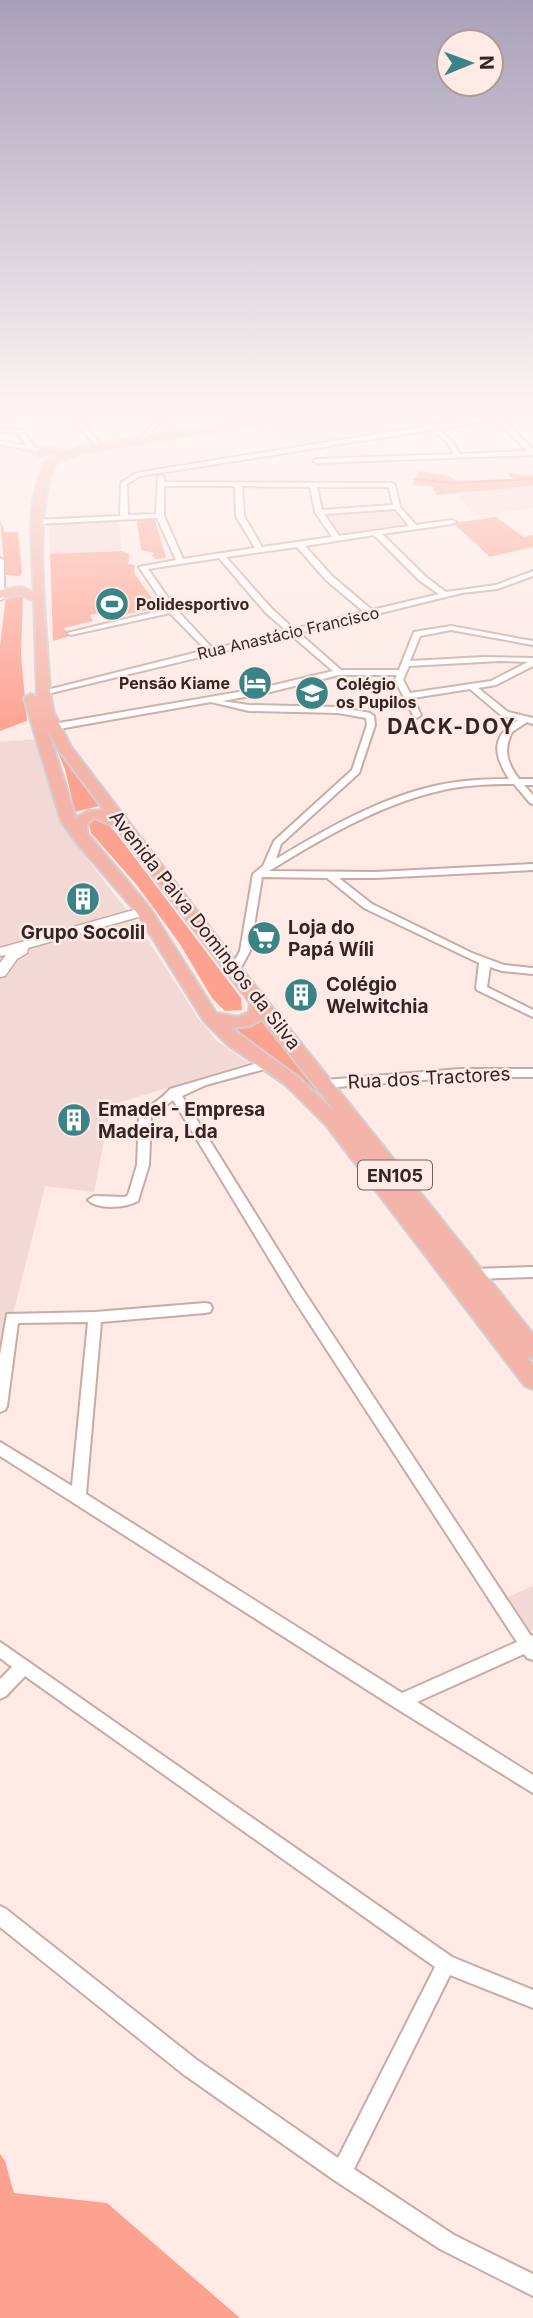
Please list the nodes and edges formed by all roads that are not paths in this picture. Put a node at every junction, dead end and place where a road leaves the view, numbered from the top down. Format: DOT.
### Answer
graph roads {
  1 [pos="30,523"];
  2 [pos="38,523"];
  3 [pos="163,523"];
  4 [pos="244,523"];
  5 [pos="327,523"];
  6 [pos="411,523"];
  7 [pos="443,523"];
  8 [pos="414,527"];
  9 [pos="376,533"];
  10 [pos="337,539"];
  11 [pos="299,544"];
  12 [pos="260,550"];
  13 [pos="220,555"];
  14 [pos="0,561"];
  15 [pos="180,561"];
  16 [pos="143,567"];
  17 [pos="533,573"];
  18 [pos="31,575"];
  19 [pos="1,576"];
  20 [pos="0,596"];
  21 [pos="446,596"];
  22 [pos="32,598"];
  23 [pos="172,610"];
  24 [pos="370,614"];
  25 [pos="291,632"];
  26 [pos="71,633"];
  27 [pos="533,643"];
  28 [pos="211,651"];
  29 [pos="533,662"];
  30 [pos="403,668"];
  31 [pos="340,672"];
  32 [pos="473,688"];
  33 [pos="43,692"];
  34 [pos="408,696"];
  35 [pos="208,701"];
  36 [pos="417,715"];
  37 [pos="528,721"];
  38 [pos="54,727"];
  39 [pos="516,781"];
  40 [pos="533,782"];
  41 [pos="533,801"];
  42 [pos="124,826"];
  43 [pos="80,838"];
  44 [pos="533,867"];
  45 [pos="263,871"];
  46 [pos="331,875"];
  47 [pos="144,911"];
  48 [pos="29,945"];
  49 [pos="0,952"];
  50 [pos="485,962"];
  51 [pos="234,971"];
  52 [pos="533,971"];
  53 [pos="0,973"];
  54 [pos="258,998"];
  55 [pos="533,1014"];
  56 [pos="210,1017"];
  57 [pos="268,1064"];
  58 [pos="533,1073"];
  59 [pos="325,1084"];
  60 [pos="174,1092"];
  61 [pos="94,1200"];
  62 [pos="533,1272"];
  63 [pos="473,1274"];
  64 [pos="205,1308"];
  65 [pos="95,1317"];
  66 [pos="533,1350"];
  67 [pos="533,1380"];
  68 [pos="0,1406"];
  69 [pos="2,1454"];
  70 [pos="78,1497"];
  71 [pos="531,1647"];
  72 [pos="0,1649"];
  73 [pos="23,1666"];
  74 [pos="0,1691"];
  75 [pos="400,1702"];
  76 [pos="533,1785"];
  77 [pos="0,1915"];
  78 [pos="446,1964"];
  79 [pos="530,2000"];
  80 [pos="341,2173"];
  81 [pos="533,2285"];
  1 -- 18 [label="main road, Avenida Paiva Domingos da Silva / EN105"];
  2 -- 33 [label="main road, Avenida Paiva Domingos da Silva / EN105"];
  3 -- 15 [label="street"];
  4 -- 12 [label="street"];
  5 -- 10 [label="street"];
  6 -- 8 [label="street"];
  7 -- 8 [label="street"];
  8 -- 9 [label="street"];
  9 -- 10 [label="street"];
  9 -- 21 [label="street"];
  10 -- 11 [label="street"];
  11 -- 12 [label="street"];
  11 -- 24 [label="street"];
  12 -- 13 [label="street"];
  13 -- 15 [label="street"];
  13 -- 25 [label="street"];
  14 -- 19 [label="street"];
  15 -- 16 [label="street"];
  16 -- 23 [label="street"];
  17 -- 21 [label="street, Rua Anastácio Francisco"];
  18 -- 19 [label="main road"];
  18 -- 22 [label="main road, Avenida Paiva Domingos da Silva / EN105"];
  19 -- 20 [label="street"];
  20 -- 22 [label="main road"];
  21 -- 24 [label="street, Rua Anastácio Francisco"];
  22 -- 43 [label="main road, Avenida Paiva Domingos da Silva / EN105"];
  23 -- 26 [label="street"];
  23 -- 28 [label="street"];
  24 -- 25 [label="street, Rua Anastácio Francisco"];
  25 -- 28 [label="street, Rua Anastácio Francisco"];
  25 -- 31 [label="street"];
  27 -- 30 [label="street"];
  28 -- 33 [label="street, Rua Anastácio Francisco"];
  29 -- 30 [label="street"];
  29 -- 32 [label="street"];
  30 -- 31 [label="street"];
  30 -- 34 [label="street"];
  31 -- 35 [label="street"];
  32 -- 34 [label="street"];
  32 -- 37 [label="street"];
  33 -- 38 [label="main road, Avenida Paiva Domingos da Silva / EN105"];
  34 -- 36 [label="street"];
  35 -- 38 [label="street"];
  35 -- 45 [label="street"];
  37 -- 39 [label="street"];
  38 -- 42 [label="main road, Avenida Paiva Domingos da Silva / EN105"];
  39 -- 40 [label="street"];
  39 -- 41 [label="street"];
  39 -- 45 [label="street"];
  42 -- 43 [label="main road"];
  42 -- 51 [label="main road, Avenida Paiva Domingos da Silva / EN105"];
  43 -- 47 [label="main road, Avenida Paiva Domingos da Silva / EN105"];
  44 -- 46 [label="street"];
  45 -- 46 [label="street"];
  45 -- 51 [label="street"];
  46 -- 50 [label="street"];
  47 -- 48 [label="street"];
  47 -- 56 [label="main road, Avenida Paiva Domingos da Silva / EN105"];
  48 -- 49 [label="street"];
  48 -- 53 [label="street"];
  50 -- 52 [label="street"];
  50 -- 55 [label="street"];
  51 -- 54 [label="main road, Avenida Paiva Domingos da Silva / EN105"];
  54 -- 56 [label="main road"];
  54 -- 59 [label="main road, Avenida Paiva Domingos da Silva / EN105"];
  56 -- 57 [label="main road, Avenida Paiva Domingos da Silva / EN105"];
  57 -- 60 [label="street"];
  57 -- 67 [label="main road, Avenida Paiva Domingos da Silva / EN105"];
  58 -- 59 [label="street, Rua dos Tractores"];
  59 -- 63 [label="main road, Avenida Paiva Domingos da Silva / EN105"];
  60 -- 61 [label="street"];
  60 -- 71 [label="street"];
  62 -- 63 [label="street"];
  63 -- 66 [label="main road, Avenida Paiva Domingos da Silva / EN105"];
  64 -- 65 [label="street"];
  65 -- 68 [label="street"];
  65 -- 70 [label="street"];
  69 -- 70 [label="street"];
  70 -- 75 [label="street"];
  71 -- 75 [label="street"];
  72 -- 73 [label="street"];
  73 -- 74 [label="street"];
  73 -- 78 [label="street"];
  75 -- 76 [label="street"];
  77 -- 80 [label="street"];
  78 -- 79 [label="street"];
  78 -- 80 [label="street"];
  80 -- 81 [label="street"];
}
